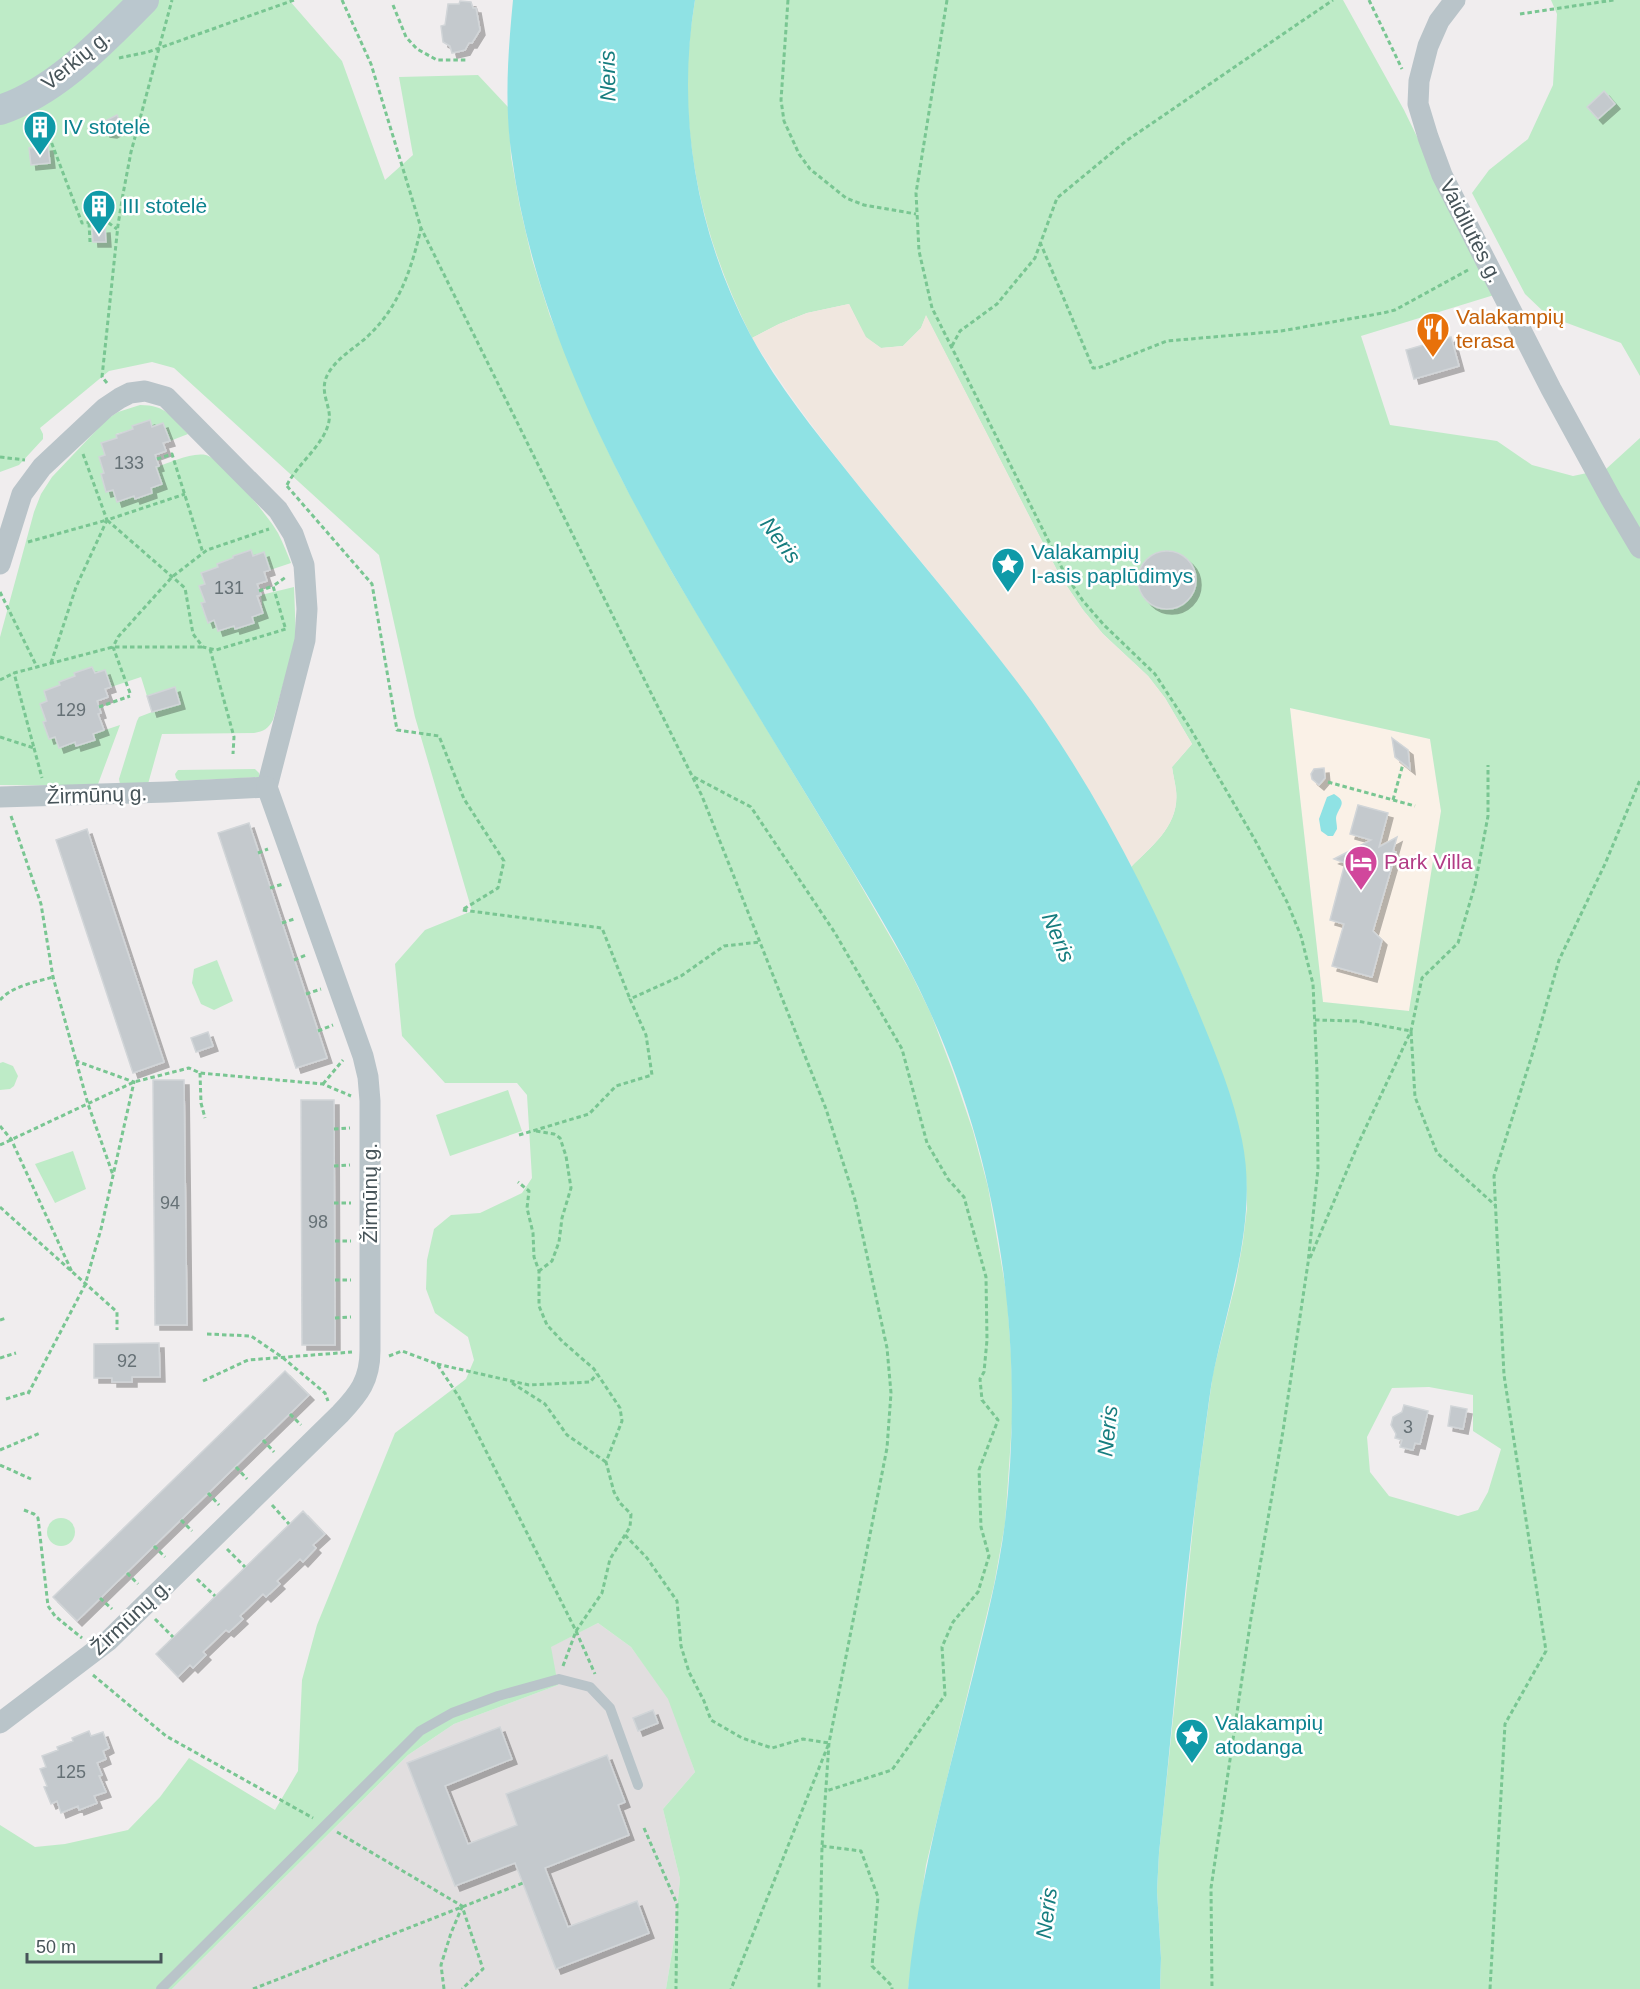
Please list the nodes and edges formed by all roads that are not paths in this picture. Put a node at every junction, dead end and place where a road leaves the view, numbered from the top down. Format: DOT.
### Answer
graph roads {
  1 [pos="144,0"];
  2 [pos="1455,0"];
  3 [pos="0,110"];
  4 [pos="1640,548"];
  5 [pos="3,556"];
  6 [pos="267,787"];
  7 [pos="3,797"];
  8 [pos="0,1723"];
  9 [pos="638,1785"];
  10 [pos="161,1989"];
  1 -- 3 [label="main road, Verkių g."];
  2 -- 4 [label="street, Vaidilutės g."];
  5 -- 6 [label="street"];
  6 -- 7 [label="street, Žirmūnų g."];
  6 -- 8 [label="street, Žirmūnų g."];
  9 -- 10 [label="lane"];
}
